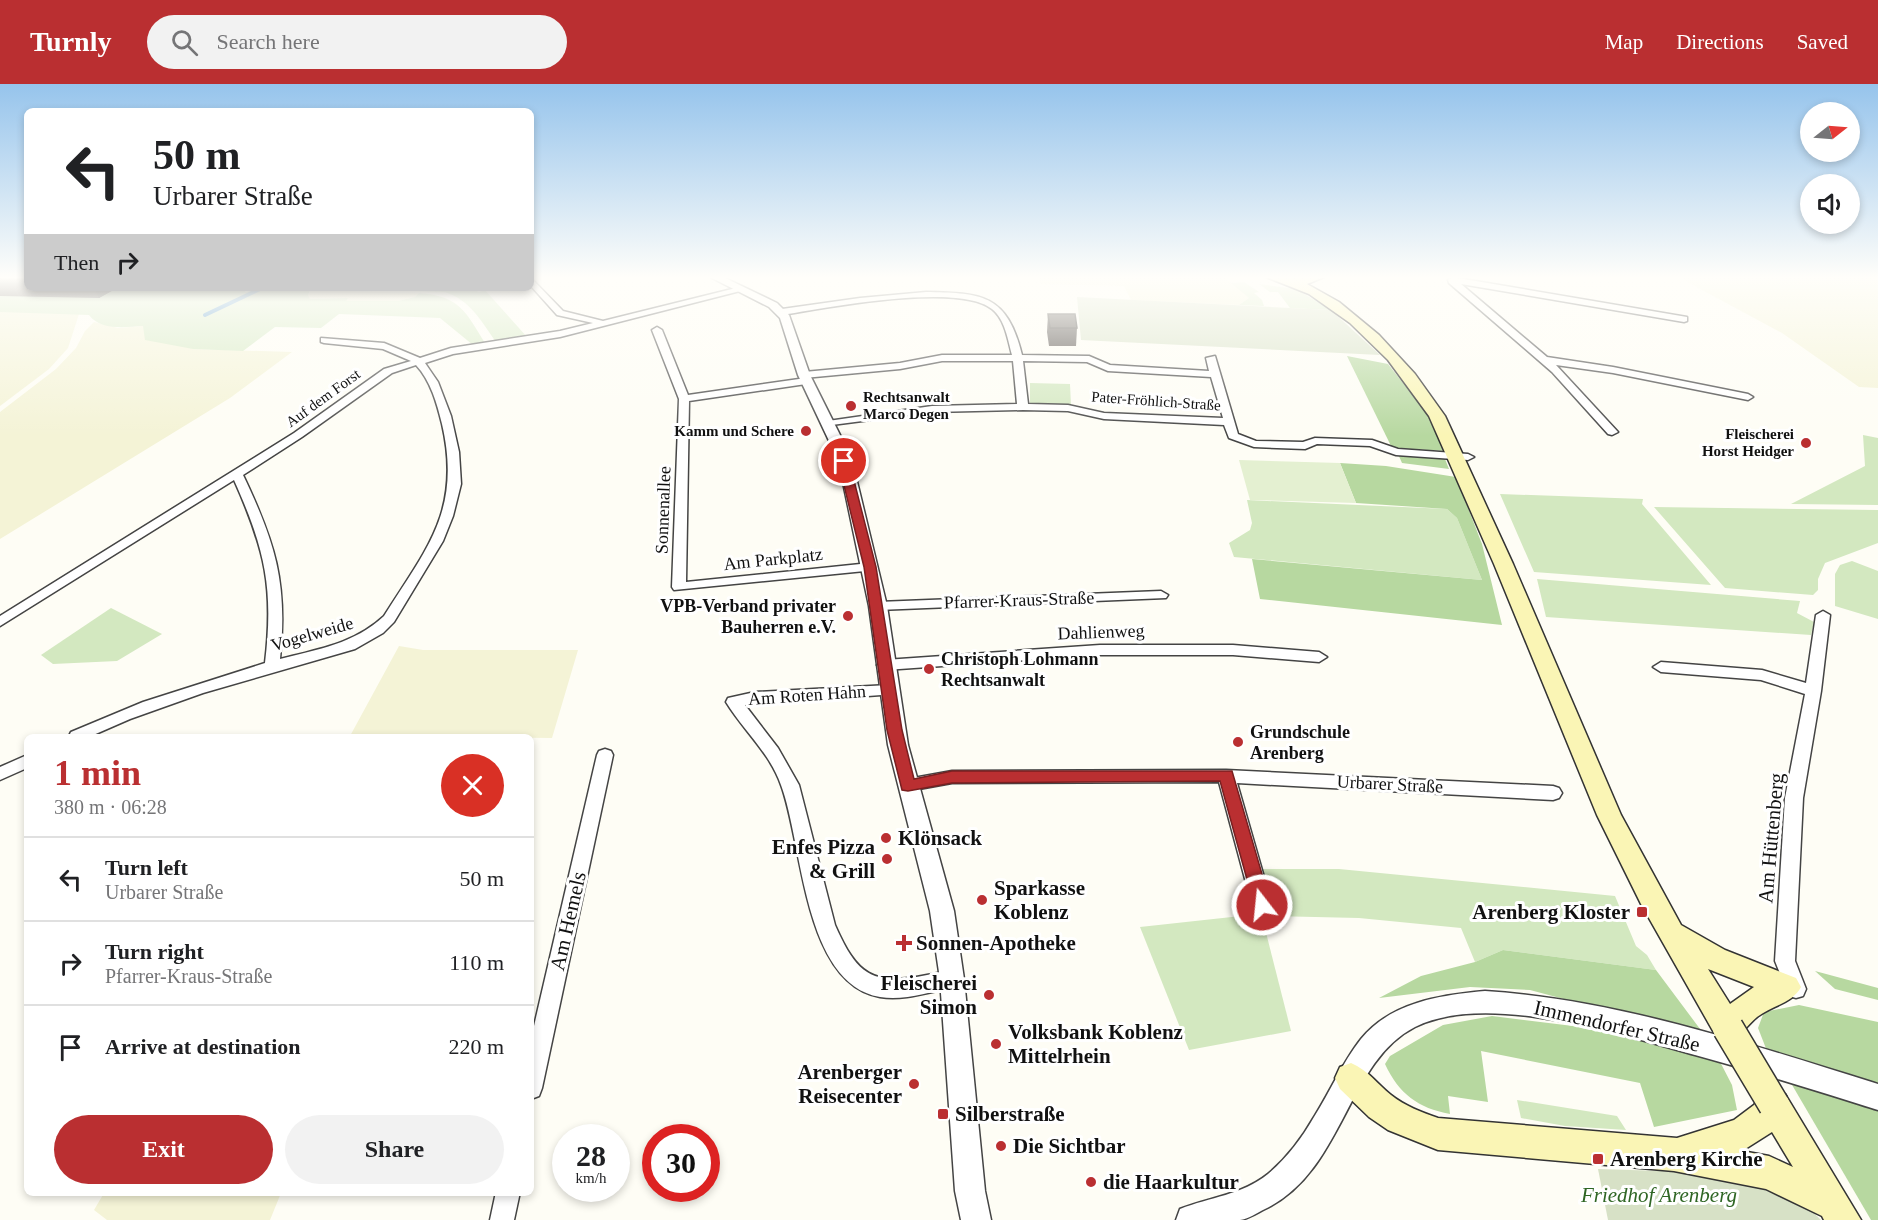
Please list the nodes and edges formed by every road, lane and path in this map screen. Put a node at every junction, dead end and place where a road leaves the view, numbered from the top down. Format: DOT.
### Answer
graph roads {
  1 [pos="576,330"];
  2 [pos="657,330"];
  3 [pos="791,330"];
  4 [pos="1007,330"];
  5 [pos="1363,330"];
  6 [pos="1510,330"];
  7 [pos="324,340"];
  8 [pos="1015,358"];
  9 [pos="1211,358"];
  10 [pos="1545,360"];
  11 [pos="418,361"];
  12 [pos="1216,374"];
  13 [pos="805,378"];
  14 [pos="1748,397"];
  15 [pos="684,399"];
  16 [pos="1023,407"];
  17 [pos="1228,422"];
  18 [pos="828,424"];
  19 [pos="1612,432"];
  20 [pos="1461,456"];
  21 [pos="237,474"];
  22 [pos="870,567"];
  23 [pos="679,587"];
  24 [pos="1161,595"];
  25 [pos="878,606"];
  26 [pos="1823,615"];
  27 [pos="0,622"];
  28 [pos="1319,657"];
  29 [pos="885,665"];
  30 [pos="272,666"];
  31 [pos="1660,667"];
  32 [pos="889,690"];
  33 [pos="1813,691"];
  34 [pos="82,734"];
  35 [pos="605,755"];
  36 [pos="24,762"];
  37 [pos="0,774"];
  38 [pos="1226,776"];
  39 [pos="908,786"];
  40 [pos="1553,793"];
  41 [pos="1262,905"];
  42 [pos="1669,931"];
  43 [pos="952,979"];
  44 [pos="1796,989"];
  45 [pos="1728,1028"];
  46 [pos="534,1074"];
  47 [pos="1351,1078"];
  48 [pos="1878,1097"];
  49 [pos="1774,1104"];
  50 [pos="1674,1154"];
  51 [pos="507,1196"];
  52 [pos="1839,1212"];
  53 [pos="502,1220"];
  54 [pos="976,1220"];
  55 [pos="1191,1220"];
  1 -- 11 [label="street, Auf dem Forst"];
  2 -- 15 [label="street, Sonnenallee"];
  3 -- 13 [label="street"];
  4 -- 8 [label="street"];
  5 -- 20 [label="main road"];
  6 -- 10 [label="street"];
  7 -- 11 [label="street"];
  8 -- 12 [label="street"];
  8 -- 13 [label="street"];
  8 -- 16 [label="street"];
  9 -- 12 [label="street"];
  10 -- 14 [label="street"];
  10 -- 19 [label="street"];
  11 -- 21 [label="street, Auf dem Forst"];
  11 -- 30 [label="street, Vogelweide"];
  12 -- 17 [label="street"];
  13 -- 15 [label="street"];
  13 -- 18 [label="street"];
  15 -- 23 [label="street, Sonnenallee"];
  16 -- 17 [label="street, Pater-Fröhlich-Straße"];
  16 -- 18 [label="street, Pater-Fröhlich-Straße"];
  17 -- 20 [label="street, Pater-Fröhlich-Straße"];
  18 -- 22 [label="street"];
  20 -- 42 [label="main road"];
  21 -- 27 [label="street, Auf dem Forst"];
  21 -- 30 [label="street"];
  22 -- 23 [label="street, Am Parkplatz"];
  22 -- 25 [label="street"];
  24 -- 25 [label="street, Pfarrer-Kraus-Straße"];
  25 -- 29 [label="street"];
  26 -- 33 [label="street, Am Hüttenberg"];
  28 -- 29 [label="street, Dahlienweg"];
  29 -- 32 [label="street"];
  30 -- 34 [label="street, Vogelweide"];
  31 -- 33 [label="street"];
  32 -- 39 [label="street"];
  32 -- 43 [label="street, Am Roten Hahn"];
  33 -- 44 [label="street, Am Hüttenberg"];
  35 -- 46 [label="street, Am Hemels"];
  36 -- 37 [label="street"];
  38 -- 39 [label="street, Urbarer Straße"];
  38 -- 40 [label="street, Urbarer Straße"];
  38 -- 41 [label="street"];
  39 -- 43 [label="street"];
  42 -- 45 [label="main road"];
  42 -- 45 [label="main road"];
  43 -- 54 [label="street"];
  45 -- 49 [label="main road, bridge"];
  47 -- 48 [label="street, Immendorfer Straße"];
  47 -- 50 [label="main road"];
  47 -- 55 [label="street, Immendorfer Straße"];
  49 -- 50 [label="main road"];
  49 -- 52 [label="main road"];
  50 -- 52 [label="main road"];
  51 -- 53 [label="street"];
}
